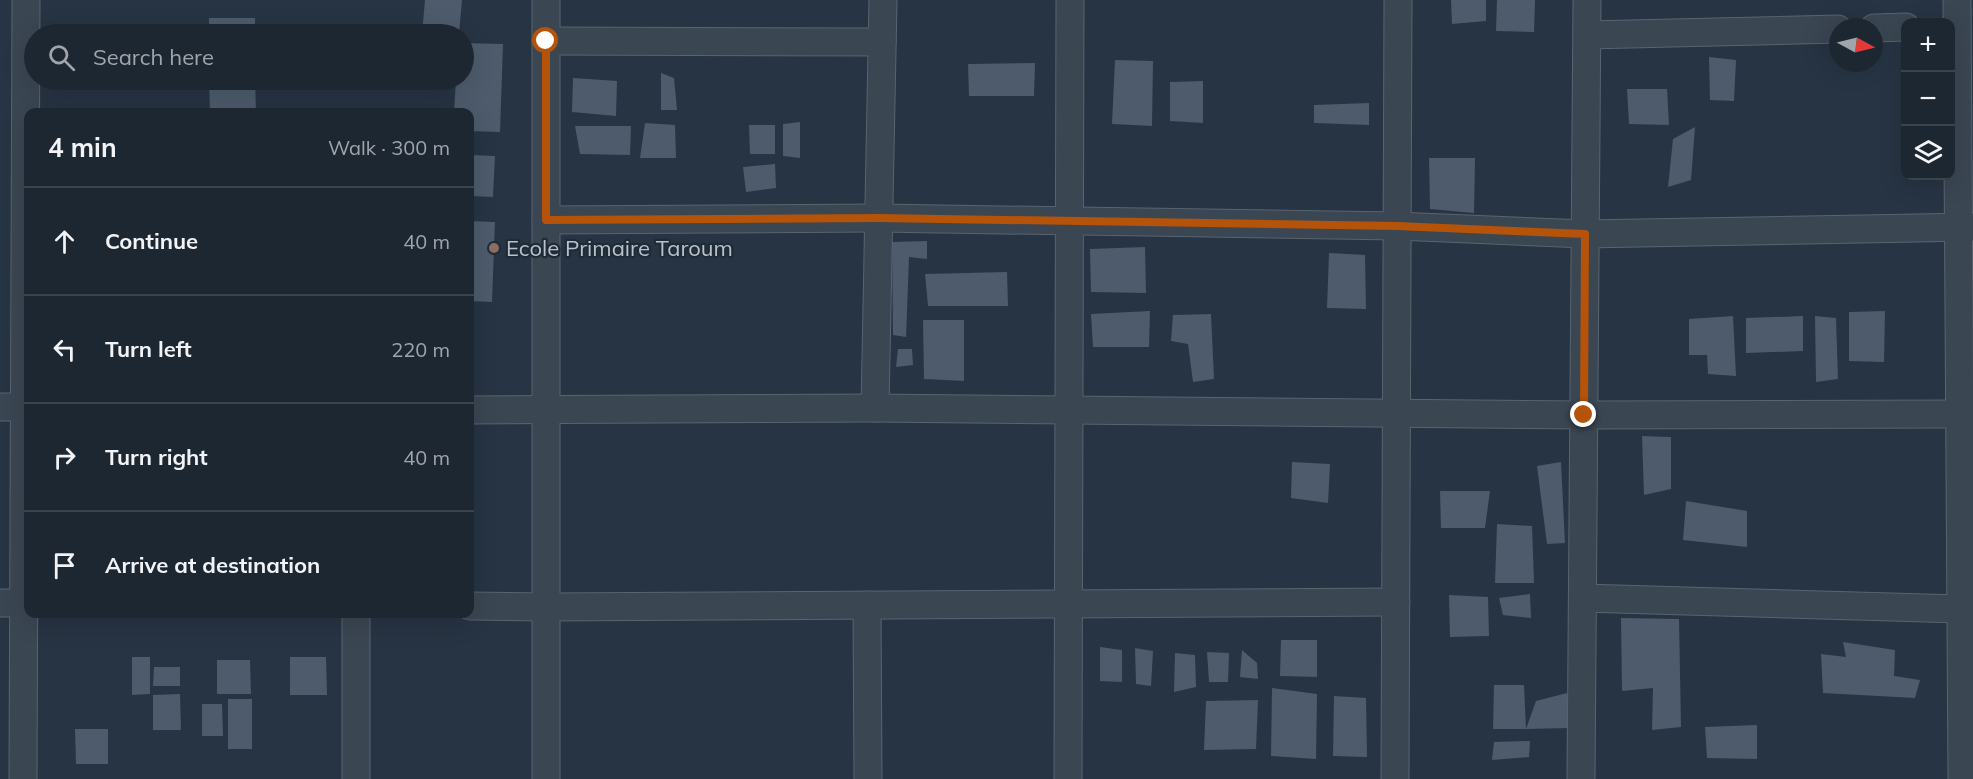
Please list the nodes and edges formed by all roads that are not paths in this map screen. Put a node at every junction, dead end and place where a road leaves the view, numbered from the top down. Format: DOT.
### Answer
graph roads {
  1 [pos="26,0"];
  2 [pos="546,0"];
  3 [pos="883,0"];
  4 [pos="1070,0"];
  5 [pos="1398,0"];
  6 [pos="1587,0"];
  7 [pos="1955,17"];
  8 [pos="26,24"];
  9 [pos="1901,27"];
  10 [pos="1883,28"];
  11 [pos="1829,29"];
  12 [pos="1587,36"];
  13 [pos="546,41"];
  14 [pos="882,42"];
  15 [pos="24,90"];
  16 [pos="879,218"];
  17 [pos="546,220"];
  18 [pos="1070,221"];
  19 [pos="1397,226"];
  20 [pos="1966,227"];
  21 [pos="1585,234"];
  22 [pos="18,407"];
  23 [pos="875,408"];
  24 [pos="474,410"];
  25 [pos="546,410"];
  26 [pos="1069,410"];
  27 [pos="1397,412"];
  28 [pos="1960,414"];
  29 [pos="1584,415"];
  30 [pos="1583,598"];
  31 [pos="1396,602"];
  32 [pos="17,603"];
  33 [pos="1068,604"];
  34 [pos="867,605"];
  35 [pos="474,606"];
  36 [pos="546,607"];
  37 [pos="1961,609"];
  38 [pos="356,618"];
  39 [pos="23,779"];
  40 [pos="356,779"];
  41 [pos="546,779"];
  42 [pos="868,779"];
  43 [pos="1068,779"];
  44 [pos="1395,779"];
  45 [pos="1581,779"];
  46 [pos="1962,779"];
  1 -- 8 [label="street"];
  2 -- 13 [label="street"];
  3 -- 14 [label="street"];
  4 -- 18 [label="street"];
  5 -- 19 [label="street"];
  6 -- 12 [label="street"];
  7 -- 20 [label="street"];
  9 -- 10 [label="street"];
  11 -- 12 [label="street"];
  12 -- 21 [label="street"];
  13 -- 14 [label="street"];
  13 -- 17 [label="street"];
  14 -- 16 [label="street"];
  15 -- 22 [label="street"];
  16 -- 17 [label="street"];
  16 -- 18 [label="street"];
  16 -- 23 [label="street"];
  17 -- 25 [label="street"];
  18 -- 19 [label="street"];
  18 -- 26 [label="street"];
  19 -- 21 [label="street"];
  19 -- 27 [label="street"];
  20 -- 21 [label="street"];
  20 -- 28 [label="street"];
  21 -- 29 [label="street"];
  22 -- 32 [label="street"];
  23 -- 25 [label="street"];
  23 -- 26 [label="street"];
  24 -- 25 [label="street"];
  25 -- 36 [label="street"];
  26 -- 27 [label="street"];
  26 -- 33 [label="street"];
  27 -- 29 [label="street"];
  27 -- 31 [label="street"];
  28 -- 29 [label="street"];
  28 -- 37 [label="street"];
  29 -- 30 [label="street"];
  30 -- 37 [label="street"];
  30 -- 45 [label="street"];
  31 -- 33 [label="street"];
  31 -- 44 [label="street"];
  32 -- 39 [label="street"];
  33 -- 34 [label="street"];
  33 -- 43 [label="street"];
  34 -- 36 [label="street"];
  34 -- 42 [label="street"];
  35 -- 36 [label="street"];
  36 -- 41 [label="street"];
  37 -- 46 [label="street"];
  38 -- 40 [label="street"];
}
